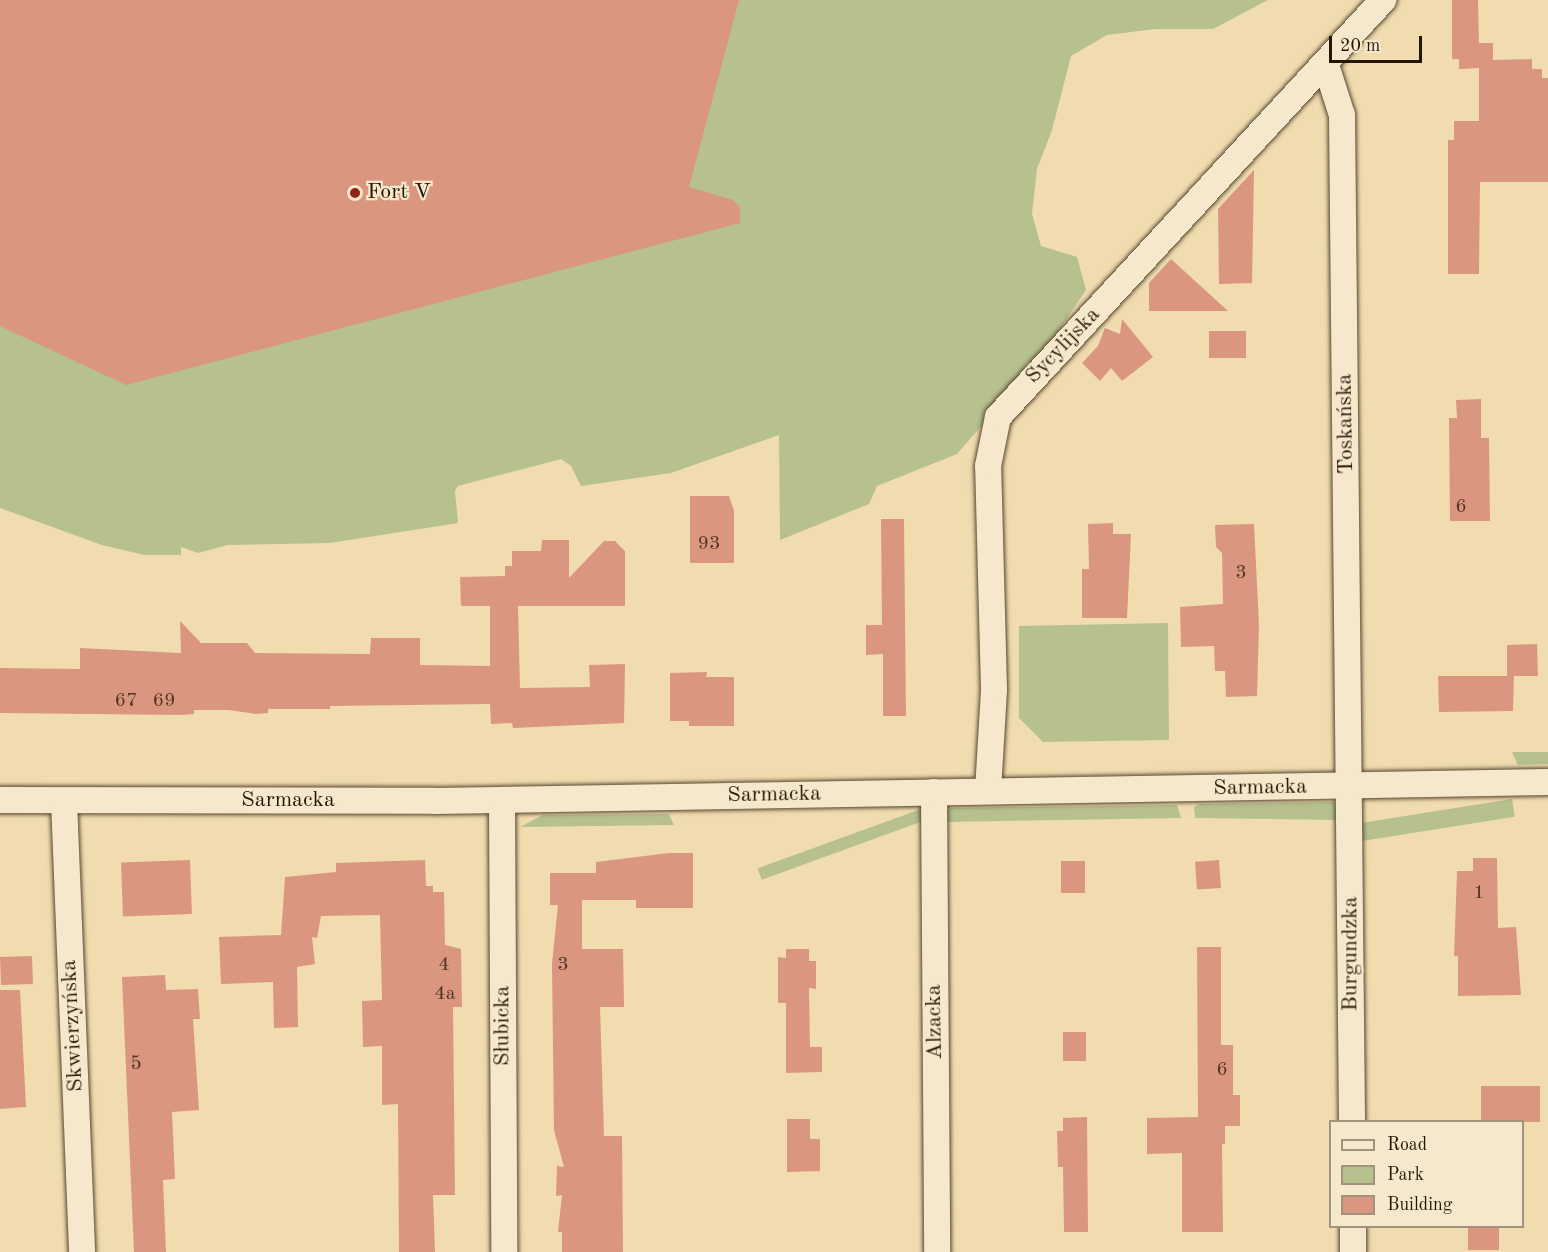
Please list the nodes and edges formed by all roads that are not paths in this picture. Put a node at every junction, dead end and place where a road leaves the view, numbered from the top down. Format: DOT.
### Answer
graph roads {
  1 [pos="1383,0"];
  2 [pos="1326,65"];
  3 [pos="1548,782"];
  4 [pos="1351,786"];
  5 [pos="988,791"];
  6 [pos="934,792"];
  7 [pos="0,800"];
  8 [pos="502,800"];
  9 [pos="64,801"];
  10 [pos="1352,1120"];
  11 [pos="1353,1228"];
  12 [pos="82,1252"];
  13 [pos="504,1252"];
  14 [pos="937,1252"];
  15 [pos="1353,1252"];
  1 -- 2 [label="street, Sycylijska"];
  2 -- 4 [label="street, Toskańska"];
  2 -- 5 [label="street, Sycylijska"];
  3 -- 4 [label="street, Sarmacka"];
  4 -- 5 [label="street, Sarmacka"];
  4 -- 10 [label="street, Burgundzka"];
  5 -- 6 [label="street, Sarmacka"];
  6 -- 8 [label="street, Sarmacka"];
  6 -- 14 [label="street, Alzacka"];
  7 -- 9 [label="street, Sarmacka"];
  8 -- 9 [label="street, Sarmacka"];
  8 -- 13 [label="street, Słubicka"];
  9 -- 12 [label="street, Skwierzyńska"];
  11 -- 15 [label="street"];
}
